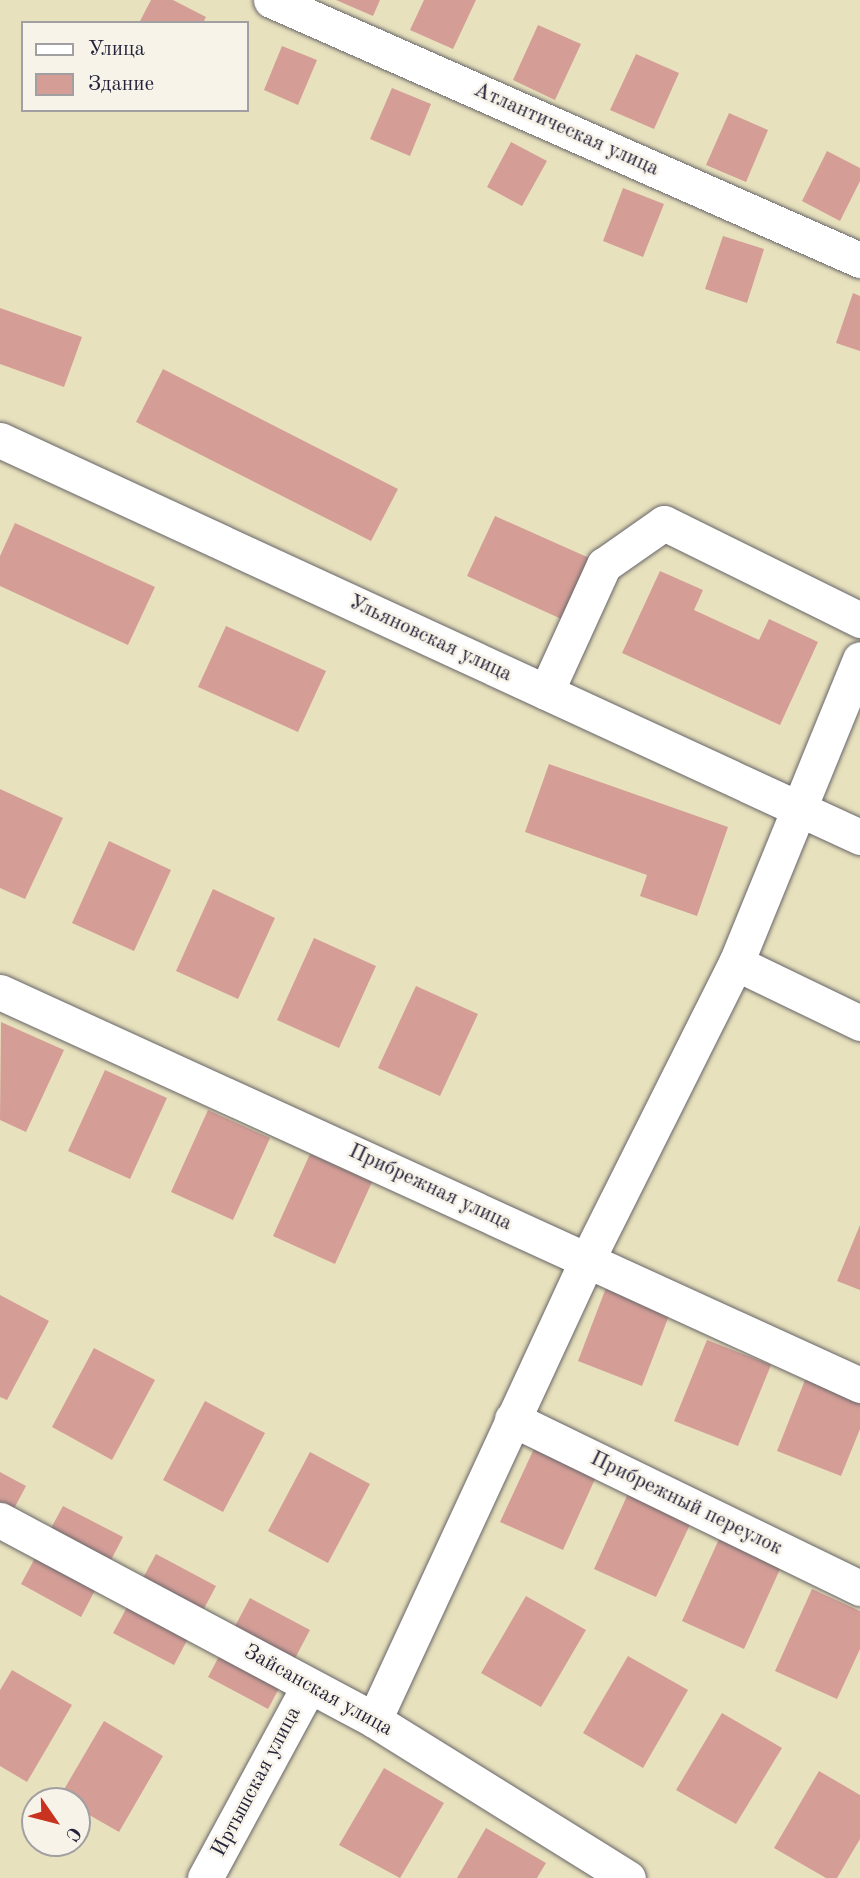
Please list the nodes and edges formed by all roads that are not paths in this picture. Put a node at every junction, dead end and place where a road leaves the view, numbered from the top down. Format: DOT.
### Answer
graph roads {
  1 [pos="271,0"];
  2 [pos="860,260"];
  3 [pos="0,440"];
  4 [pos="860,620"];
  5 [pos="860,659"];
  6 [pos="546,692"];
  7 [pos="797,809"];
  8 [pos="860,837"];
  9 [pos="736,963"];
  10 [pos="0,992"];
  11 [pos="860,1023"];
  12 [pos="587,1260"];
  13 [pos="860,1385"];
  14 [pos="512,1419"];
  15 [pos="0,1520"];
  16 [pos="860,1588"];
  17 [pos="309,1686"];
  18 [pos="374,1720"];
  19 [pos="205,1878"];
  20 [pos="628,1878"];
  1 -- 2 [label="street, Атлантическая улица"];
  3 -- 6 [label="street, Ульяновская улица"];
  4 -- 6 [label="street"];
  5 -- 7 [label="street"];
  6 -- 7 [label="street, Ульяновская улица"];
  7 -- 8 [label="street, Ульяновская улица"];
  7 -- 9 [label="street"];
  9 -- 11 [label="street"];
  9 -- 12 [label="street"];
  10 -- 12 [label="street, Прибрежная улица"];
  12 -- 13 [label="street, Прибрежная улица"];
  12 -- 14 [label="street"];
  14 -- 16 [label="street, Прибрежный переулок"];
  14 -- 18 [label="street"];
  15 -- 17 [label="street, Зайсанская улица"];
  17 -- 18 [label="street, Зайсанская улица"];
  17 -- 19 [label="street, Иртышская улица"];
  18 -- 20 [label="street, Зайсанская улица"];
}
